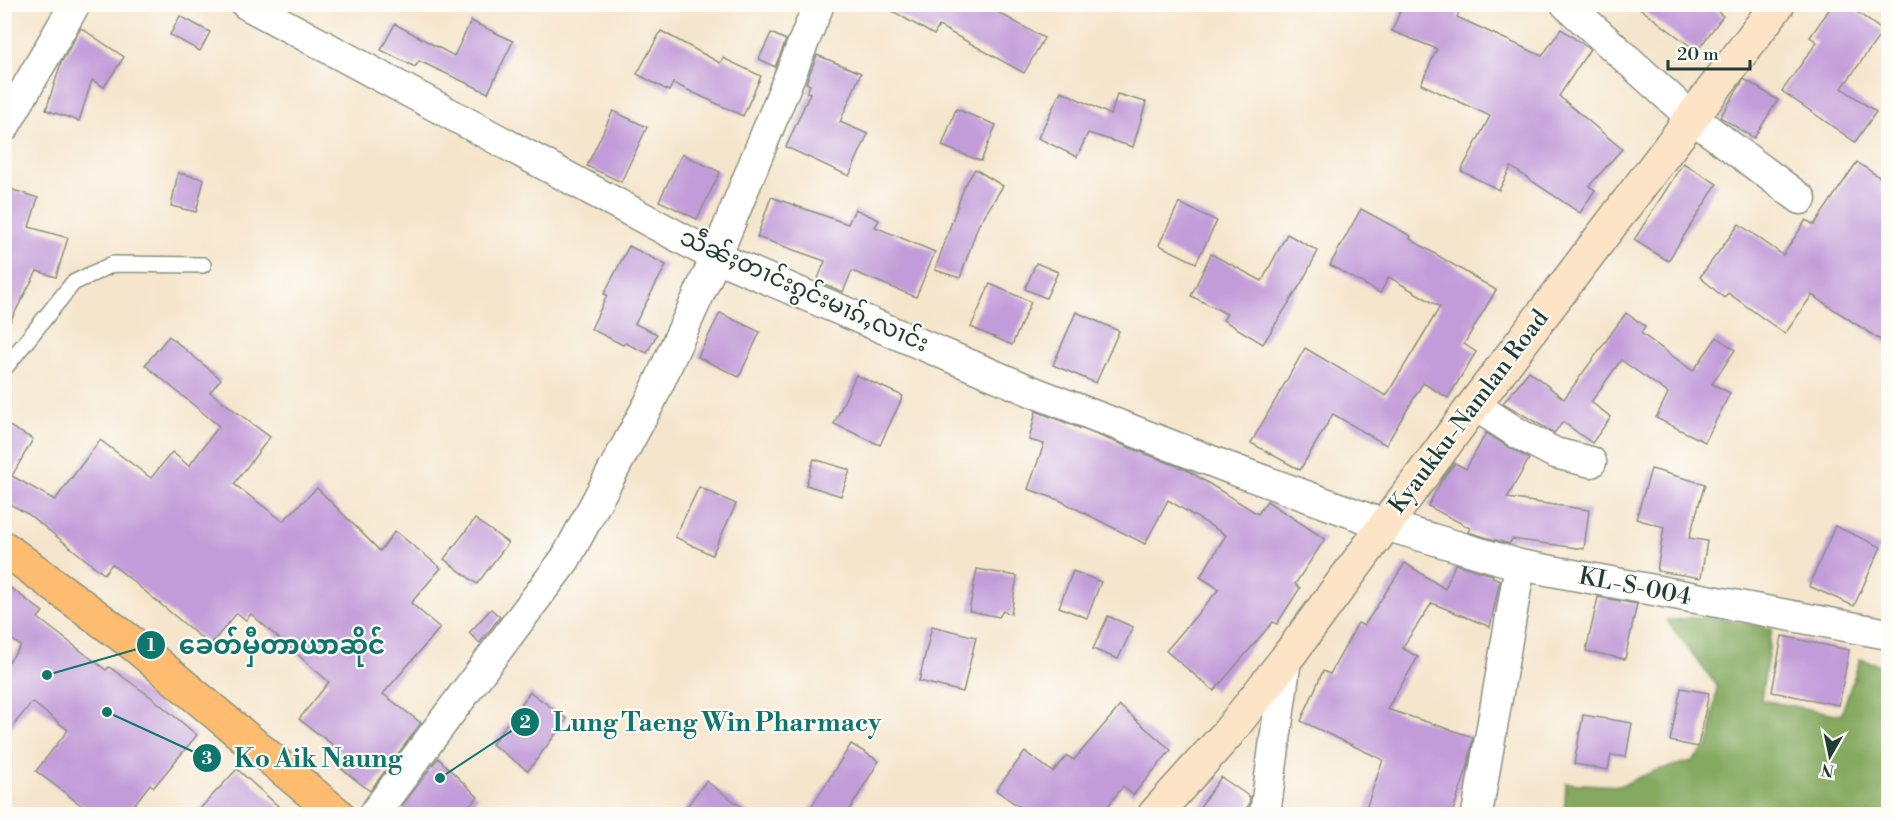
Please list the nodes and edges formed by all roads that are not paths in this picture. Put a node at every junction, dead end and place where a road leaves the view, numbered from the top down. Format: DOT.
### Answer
graph roads {
  1 [pos="75,4"];
  2 [pos="246,4"];
  3 [pos="819,4"];
  4 [pos="1566,4"];
  5 [pos="1778,4"];
  6 [pos="1691,117"];
  7 [pos="4,126"];
  8 [pos="1801,199"];
  9 [pos="716,257"];
  10 [pos="203,264"];
  11 [pos="4,369"];
  12 [pos="1474,405"];
  13 [pos="1591,462"];
  14 [pos="1385,525"];
  15 [pos="4,548"];
  16 [pos="1520,565"];
  17 [pos="1888,634"];
  18 [pos="1286,659"];
  19 [pos="337,814"];
  20 [pos="374,814"];
  21 [pos="1155,814"];
  22 [pos="1265,814"];
  23 [pos="1476,814"];
  1 -- 7 [label="street"];
  2 -- 9 [label="street, သဵၼ်ႈတၢင်းၵွင်းမၢၵ်ႇလၢင်း"];
  3 -- 9 [label="street"];
  4 -- 6 [label="street"];
  5 -- 6 [label="street, Kyaukku-Namlan Road"];
  6 -- 8 [label="street"];
  6 -- 12 [label="street, Kyaukku-Namlan Road"];
  9 -- 14 [label="street, သဵၼ်ႈတၢင်းၵွင်းမၢၵ်ႇလၢင်း"];
  9 -- 20 [label="street"];
  10 -- 11 [label="lane"];
  12 -- 13 [label="street"];
  12 -- 14 [label="street, Kyaukku-Namlan Road"];
  14 -- 16 [label="street, KL-S-004"];
  14 -- 18 [label="street, Kyaukku-Namlan Road"];
  15 -- 19 [label="highway"];
  16 -- 17 [label="street, KL-S-004"];
  16 -- 23 [label="street"];
  18 -- 21 [label="street, Kyaukku-Namlan Road"];
  18 -- 22 [label="street"];
}
